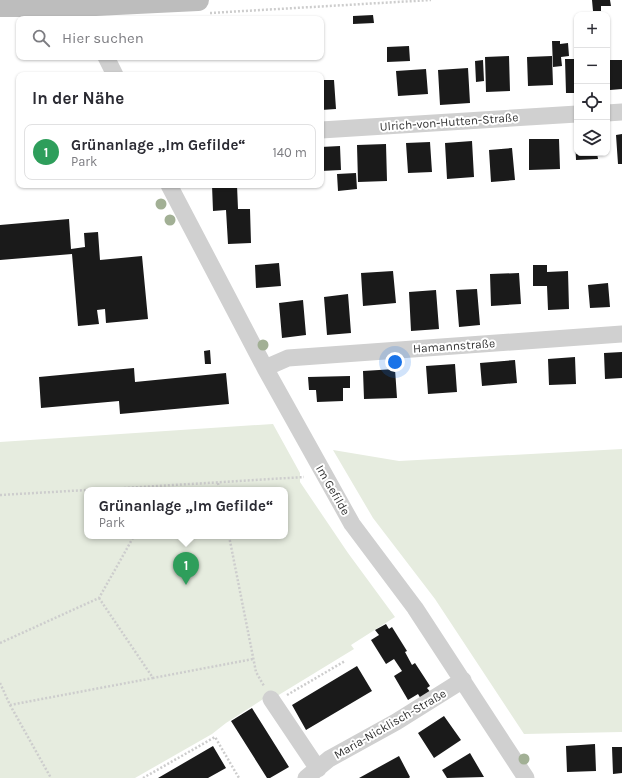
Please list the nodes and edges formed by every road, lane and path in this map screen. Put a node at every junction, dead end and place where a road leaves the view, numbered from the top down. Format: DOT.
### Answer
graph roads {
  1 [pos="431,0"];
  2 [pos="0,6"];
  3 [pos="202,7"];
  4 [pos="91,12"];
  5 [pos="107,60"];
  6 [pos="113,72"];
  7 [pos="622,112"];
  8 [pos="610,113"];
  9 [pos="574,114"];
  10 [pos="324,130"];
  11 [pos="170,188"];
  12 [pos="622,334"];
  13 [pos="265,368"];
  14 [pos="304,477"];
  15 [pos="218,483"];
  16 [pos="165,486"];
  17 [pos="147,487"];
  18 [pos="219,487"];
  19 [pos="84,490"];
  20 [pos="0,495"];
  21 [pos="132,539"];
  22 [pos="230,539"];
  23 [pos="99,598"];
  24 [pos="0,643"];
  25 [pos="253,659"];
  26 [pos="345,661"];
  27 [pos="153,678"];
  28 [pos="463,680"];
  29 [pos="0,683"];
  30 [pos="273,701"];
  31 [pos="10,705"];
  32 [pos="312,774"];
  33 [pos="51,778"];
  34 [pos="143,778"];
  35 [pos="239,778"];
  36 [pos="526,778"];
  1 -- 3 [label="path"];
  2 -- 4 [label="main road"];
  3 -- 4 [label="main road"];
  5 -- 6 [label="street"];
  7 -- 8 [label="street"];
  9 -- 10 [label="street, Ulrich-von-Hutten-Straße"];
  11 -- 13 [label="street, Im Gefilde"];
  12 -- 13 [label="street, Hamannstraße"];
  13 -- 28 [label="street, Im Gefilde"];
  14 -- 15 [label="path"];
  15 -- 16 [label="path"];
  15 -- 18 [label="path"];
  16 -- 17 [label="path"];
  19 -- 20 [label="path"];
  21 -- 23 [label="path"];
  22 -- 25 [label="path"];
  23 -- 24 [label="path"];
  23 -- 27 [label="path"];
  25 -- 27 [label="path"];
  25 -- 30 [label="path"];
  26 -- 30 [label="path"];
  27 -- 31 [label="path"];
  28 -- 32 [label="street, Maria-Nicklisch-Straße"];
  28 -- 36 [label="street, Im Gefilde"];
  29 -- 31 [label="path"];
  30 -- 32 [label="street, Maria-Nicklisch-Straße"];
  31 -- 33 [label="path"];
  34 -- 35 [label="path"];
}
